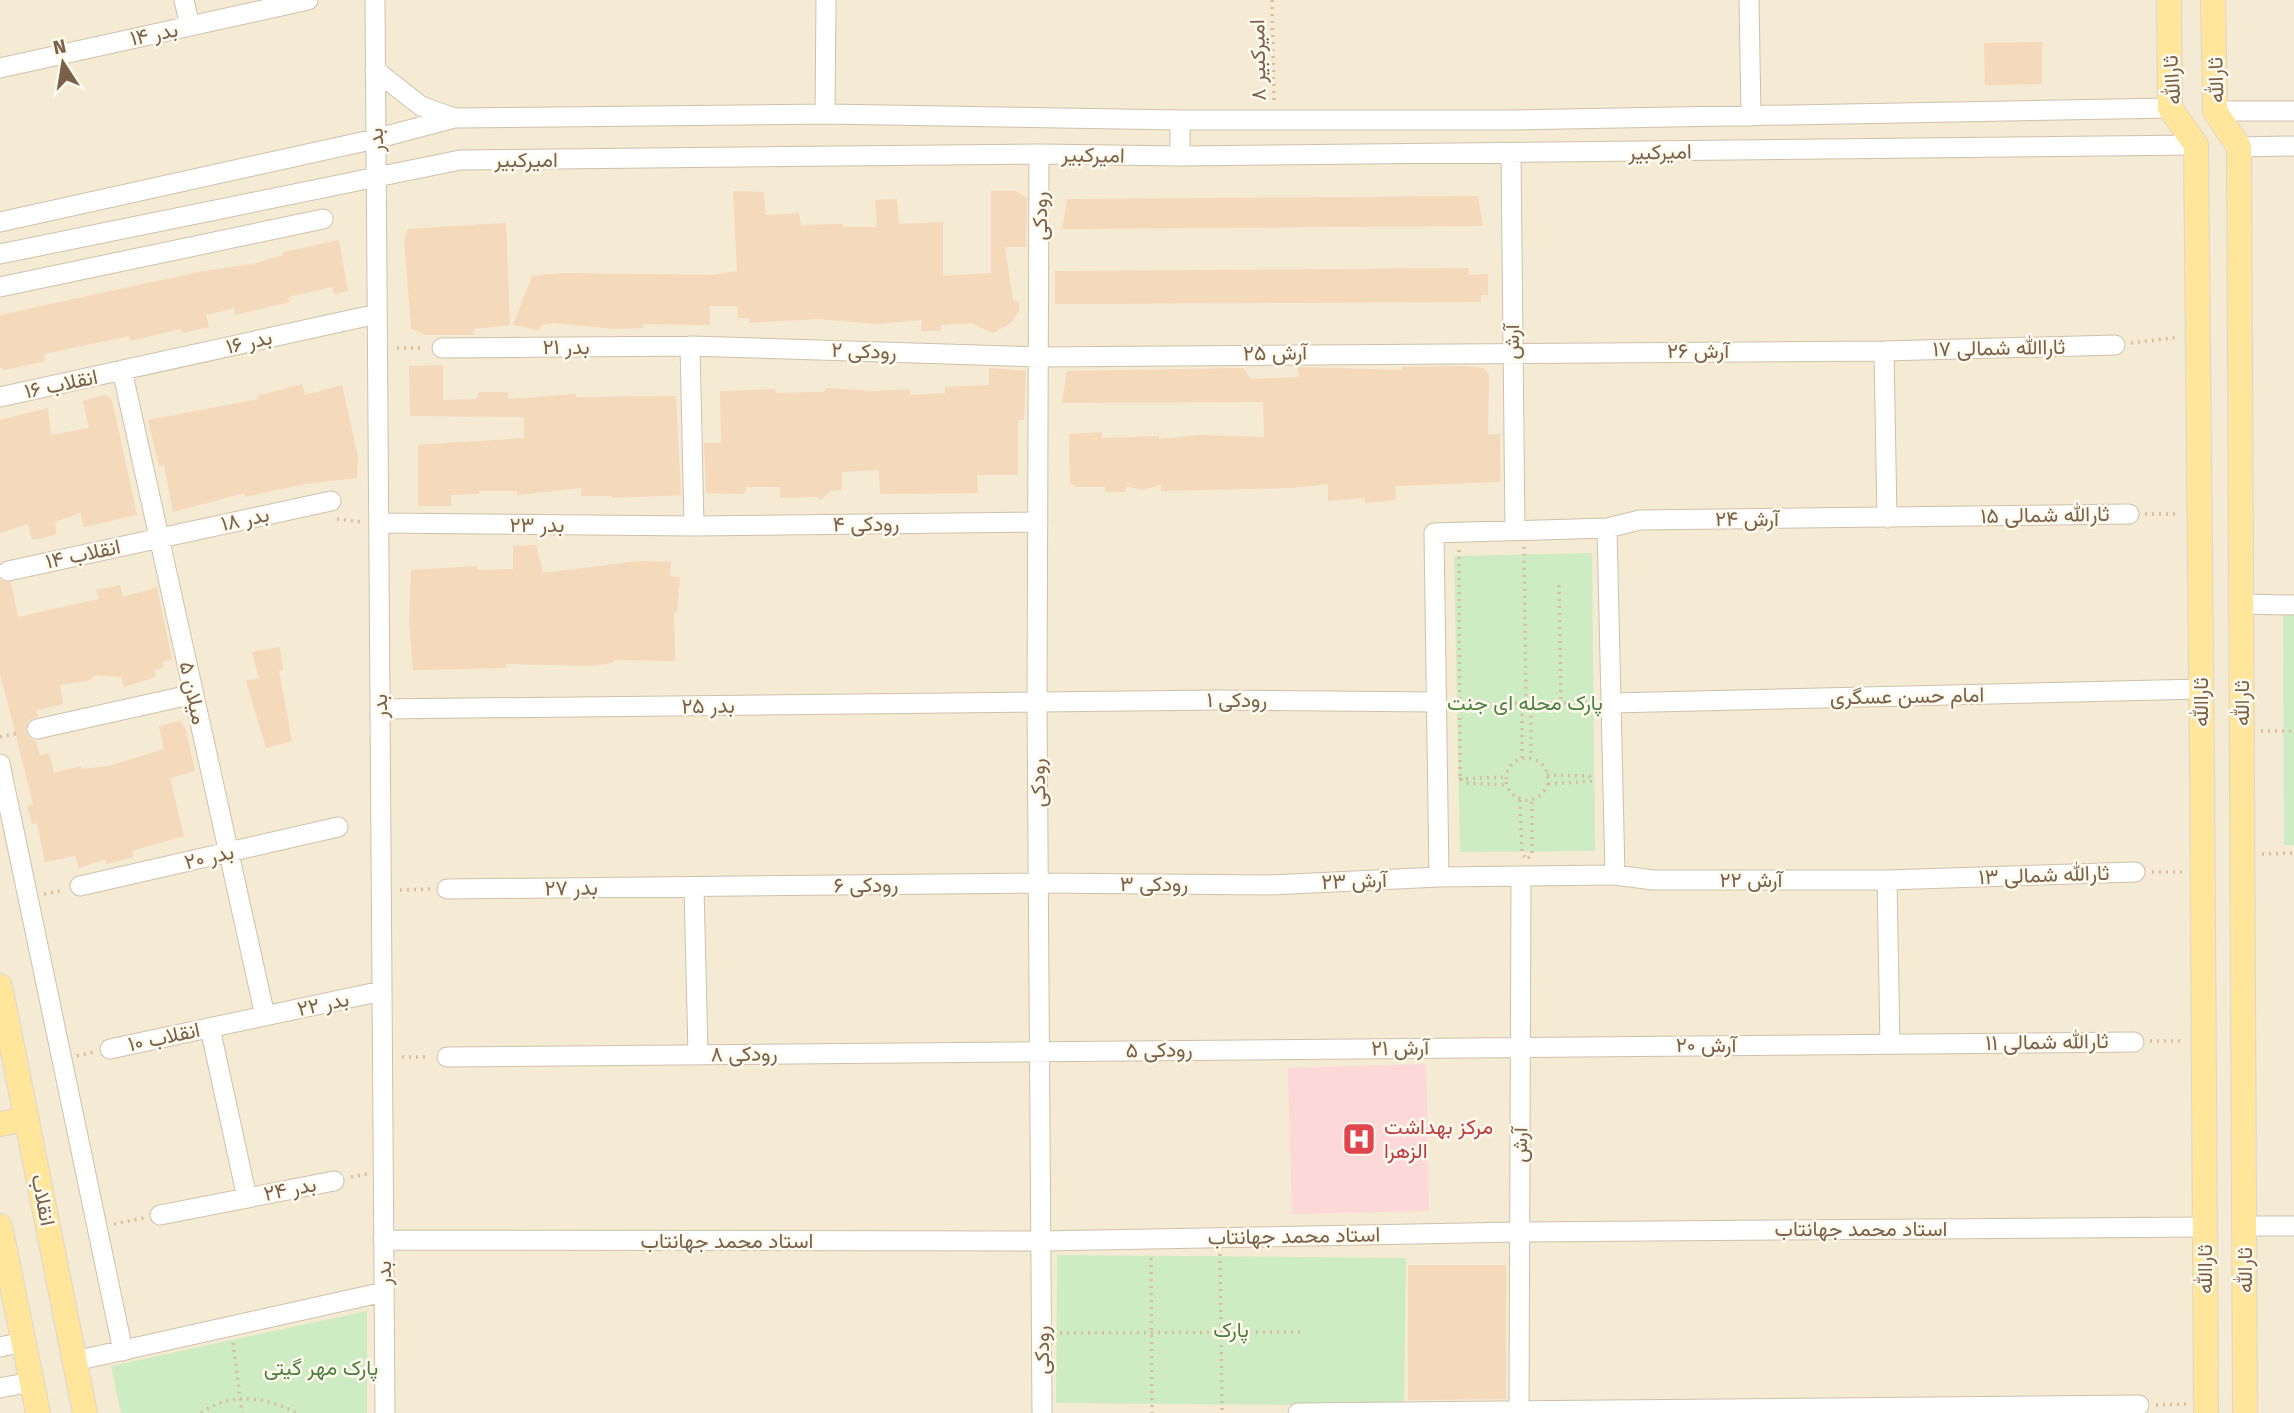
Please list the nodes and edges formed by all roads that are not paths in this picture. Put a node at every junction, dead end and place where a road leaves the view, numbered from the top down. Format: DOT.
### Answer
graph roads {
  1 [pos="184,0"];
  2 [pos="308,0"];
  3 [pos="374,0"];
  4 [pos="826,0"];
  5 [pos="1749,0"];
  6 [pos="2169,0"];
  7 [pos="2213,0"];
  8 [pos="190,26"];
  9 [pos="0,68"];
  10 [pos="375,70"];
  11 [pos="2170,108"];
  12 [pos="2215,111"];
  13 [pos="2294,111"];
  14 [pos="825,114"];
  15 [pos="1751,116"];
  16 [pos="454,118"];
  17 [pos="1180,120"];
  18 [pos="375,139"];
  19 [pos="2196,145"];
  20 [pos="2294,146"];
  21 [pos="2239,147"];
  22 [pos="1511,153"];
  23 [pos="1039,154"];
  24 [pos="1180,156"];
  25 [pos="378,179"];
  26 [pos="323,219"];
  27 [pos="0,222"];
  28 [pos="0,254"];
  29 [pos="0,288"];
  30 [pos="377,314"];
  31 [pos="2115,345"];
  32 [pos="690,346"];
  33 [pos="442,348"];
  34 [pos="1512,351"];
  35 [pos="1884,351"];
  36 [pos="1039,356"];
  37 [pos="122,370"];
  38 [pos="0,397"];
  39 [pos="331,501"];
  40 [pos="2129,514"];
  41 [pos="1887,518"];
  42 [pos="1038,522"];
  43 [pos="380,523"];
  44 [pos="694,526"];
  45 [pos="1607,528"];
  46 [pos="1520,529"];
  47 [pos="159,538"];
  48 [pos="8,571"];
  49 [pos="2242,604"];
  50 [pos="2294,605"];
  51 [pos="2201,689"];
  52 [pos="194,694"];
  53 [pos="1037,702"];
  54 [pos="1436,702"];
  55 [pos="1612,704"];
  56 [pos="380,709"];
  57 [pos="37,729"];
  58 [pos="0,764"];
  59 [pos="338,827"];
  60 [pos="228,852"];
  61 [pos="2135,872"];
  62 [pos="1615,875"];
  63 [pos="1521,876"];
  64 [pos="1438,877"];
  65 [pos="1886,880"];
  66 [pos="1039,883"];
  67 [pos="1269,885"];
  68 [pos="80,886"];
  69 [pos="694,887"];
  70 [pos="447,889"];
  71 [pos="0,986"];
  72 [pos="382,992"];
  73 [pos="265,1016"];
  74 [pos="210,1028"];
  75 [pos="2134,1042"];
  76 [pos="1890,1044"];
  77 [pos="1522,1046"];
  78 [pos="110,1049"];
  79 [pos="1279,1049"];
  80 [pos="1040,1051"];
  81 [pos="698,1054"];
  82 [pos="447,1057"];
  83 [pos="27,1119"];
  84 [pos="0,1124"];
  85 [pos="334,1181"];
  86 [pos="247,1198"];
  87 [pos="160,1215"];
  88 [pos="0,1226"];
  89 [pos="2244,1226"];
  90 [pos="2294,1226"];
  91 [pos="2205,1227"];
  92 [pos="1518,1232"];
  93 [pos="383,1240"];
  94 [pos="1042,1241"];
  95 [pos="384,1292"];
  96 [pos="12,1344"];
  97 [pos="123,1350"];
  98 [pos="75,1361"];
  99 [pos="31,1382"];
  100 [pos="0,1388"];
  101 [pos="2139,1405"];
  102 [pos="2206,1408"];
  103 [pos="1889,1410"];
  104 [pos="1520,1412"];
  105 [pos="37,1413"];
  106 [pos="86,1413"];
  107 [pos="385,1413"];
  108 [pos="1042,1413"];
  109 [pos="1298,1413"];
  110 [pos="2245,1413"];
  1 -- 8 [label="street"];
  2 -- 8 [label="street, بدر ۱۴"];
  3 -- 10 [label="street, بدر"];
  4 -- 14 [label="street"];
  5 -- 15 [label="street"];
  6 -- 11 [label="main road, ثاراالله"];
  7 -- 12 [label="main road, ثارالله"];
  8 -- 9 [label="street, بدر ۱۴"];
  10 -- 16 [label="street"];
  10 -- 18 [label="street, بدر"];
  11 -- 12 [label="main road"];
  11 -- 15 [label="street, امیرکبیر"];
  11 -- 19 [label="main road, ثاراالله"];
  12 -- 13 [label="street"];
  12 -- 21 [label="main road, ثارالله"];
  14 -- 16 [label="street, امیرکبیر"];
  14 -- 17 [label="street, امیرکبیر"];
  15 -- 17 [label="street, امیرکبیر"];
  16 -- 18 [label="street, امیرکبیر"];
  17 -- 24 [label="street"];
  18 -- 25 [label="street, بدر"];
  18 -- 27 [label="street, امیرکبیر"];
  19 -- 21 [label="main road"];
  19 -- 22 [label="street, امیرکبیر"];
  19 -- 51 [label="main road, ثاراالله"];
  20 -- 21 [label="street"];
  21 -- 49 [label="main road, ثارالله"];
  22 -- 24 [label="street, امیرکبیر"];
  22 -- 34 [label="street, آرش"];
  23 -- 24 [label="street, امیرکبیر"];
  23 -- 25 [label="street, امیرکبیر"];
  23 -- 36 [label="street, رودکی"];
  25 -- 28 [label="street, امیرکبیر"];
  25 -- 30 [label="street, بدر"];
  26 -- 29 [label="street"];
  30 -- 37 [label="street, بدر ۱۶"];
  30 -- 43 [label="street, بدر"];
  31 -- 35 [label="street, ثاراالله شمالی ۱۷"];
  32 -- 33 [label="street, بدر ۲۱"];
  32 -- 36 [label="street, رودکی ۲"];
  32 -- 44 [label="street"];
  34 -- 35 [label="street, آرش ۲۶"];
  34 -- 36 [label="street, آرش ۲۵"];
  34 -- 46 [label="street, آرش"];
  35 -- 41 [label="street"];
  36 -- 42 [label="street, رودکی"];
  37 -- 38 [label="street, انقلاب ۱۶"];
  37 -- 47 [label="street, میلان ۵"];
  39 -- 47 [label="street, بدر ۱‍۸"];
  40 -- 41 [label="street, ثارالله شمالی ۱۵"];
  41 -- 45 [label="street, آرش ۲۴"];
  42 -- 44 [label="street, رودکی ۴"];
  42 -- 53 [label="street, رودکی"];
  43 -- 44 [label="street, بدر ۲۳"];
  43 -- 56 [label="street, بدر"];
  45 -- 46 [label="street, آرش ۲۴"];
  45 -- 55 [label="street"];
  46 -- 54 [label="street, آرش ۲۴"];
  47 -- 48 [label="street, انقلاب ۱۴"];
  47 -- 52 [label="street, میلان ۵"];
  49 -- 50 [label="street"];
  49 -- 89 [label="main road, ثارالله"];
  51 -- 55 [label="street, امام حسن عسگری"];
  51 -- 91 [label="main road, ثاراالله"];
  52 -- 57 [label="street"];
  52 -- 60 [label="street, میلان ۵"];
  53 -- 54 [label="street, رودکی ۱"];
  53 -- 56 [label="street, بدر ۲۵"];
  53 -- 66 [label="street, رودکی"];
  54 -- 64 [label="street"];
  55 -- 62 [label="street"];
  56 -- 72 [label="street, بدر"];
  58 -- 97 [label="street"];
  59 -- 60 [label="street, بدر ۲۰"];
  60 -- 68 [label="street, بدر ۲۰"];
  60 -- 73 [label="street, میلان ۵"];
  61 -- 65 [label="street, ثارالله شمالی ۱۳"];
  62 -- 63 [label="street, آرش ۲۲"];
  62 -- 65 [label="street, آرش ۲۲"];
  63 -- 64 [label="street, آرش ۲۳"];
  63 -- 77 [label="street, آرش"];
  64 -- 67 [label="street, آرش ۲۳"];
  65 -- 76 [label="street"];
  66 -- 67 [label="street, رودکی ۳"];
  66 -- 69 [label="street, رودکی ۶"];
  66 -- 80 [label="street, رودکی"];
  69 -- 70 [label="street, بدر ۲۷"];
  69 -- 81 [label="street"];
  71 -- 83 [label="main road, انقلاب"];
  72 -- 73 [label="street, بدر ۲۲"];
  72 -- 93 [label="street, بدر"];
  73 -- 74 [label="street, انقلاب ۱۰"];
  74 -- 78 [label="street, انقلاب ۱۰"];
  74 -- 86 [label="street"];
  75 -- 76 [label="street, ثارالله شمالی ۱۱"];
  76 -- 77 [label="street, آرش ۲۰"];
  77 -- 79 [label="street, آرش ۲۱"];
  77 -- 92 [label="street, آرش"];
  79 -- 80 [label="street, رودکی ۵"];
  80 -- 81 [label="street, رودکی ۸"];
  80 -- 94 [label="street, رودکی"];
  81 -- 82 [label="street, رودکی ۸"];
  83 -- 84 [label="main road"];
  83 -- 98 [label="main road, انقلاب"];
  85 -- 86 [label="street, بدر ۲۴"];
  86 -- 87 [label="street, بدر ۲۴"];
  88 -- 96 [label="main road"];
  89 -- 90 [label="street"];
  89 -- 91 [label="main road"];
  89 -- 110 [label="main road, ثارالله"];
  91 -- 92 [label="street, استاد محمد جهانتاب"];
  91 -- 102 [label="main road, ثاراالله"];
  92 -- 94 [label="street, استاد محمد جهانتاب"];
  92 -- 104 [label="street, آرش"];
  93 -- 94 [label="street, استاد محمد جهانتاب"];
  93 -- 95 [label="street, بدر"];
  94 -- 108 [label="street, رودکی"];
  95 -- 97 [label="street"];
  95 -- 107 [label="street, بدر"];
  96 -- 99 [label="main road"];
  97 -- 98 [label="street"];
  98 -- 106 [label="main road, انقلاب"];
  99 -- 100 [label="street"];
  99 -- 105 [label="main road"];
  101 -- 103 [label="street"];
  103 -- 104 [label="street"];
  104 -- 109 [label="street"];
}
